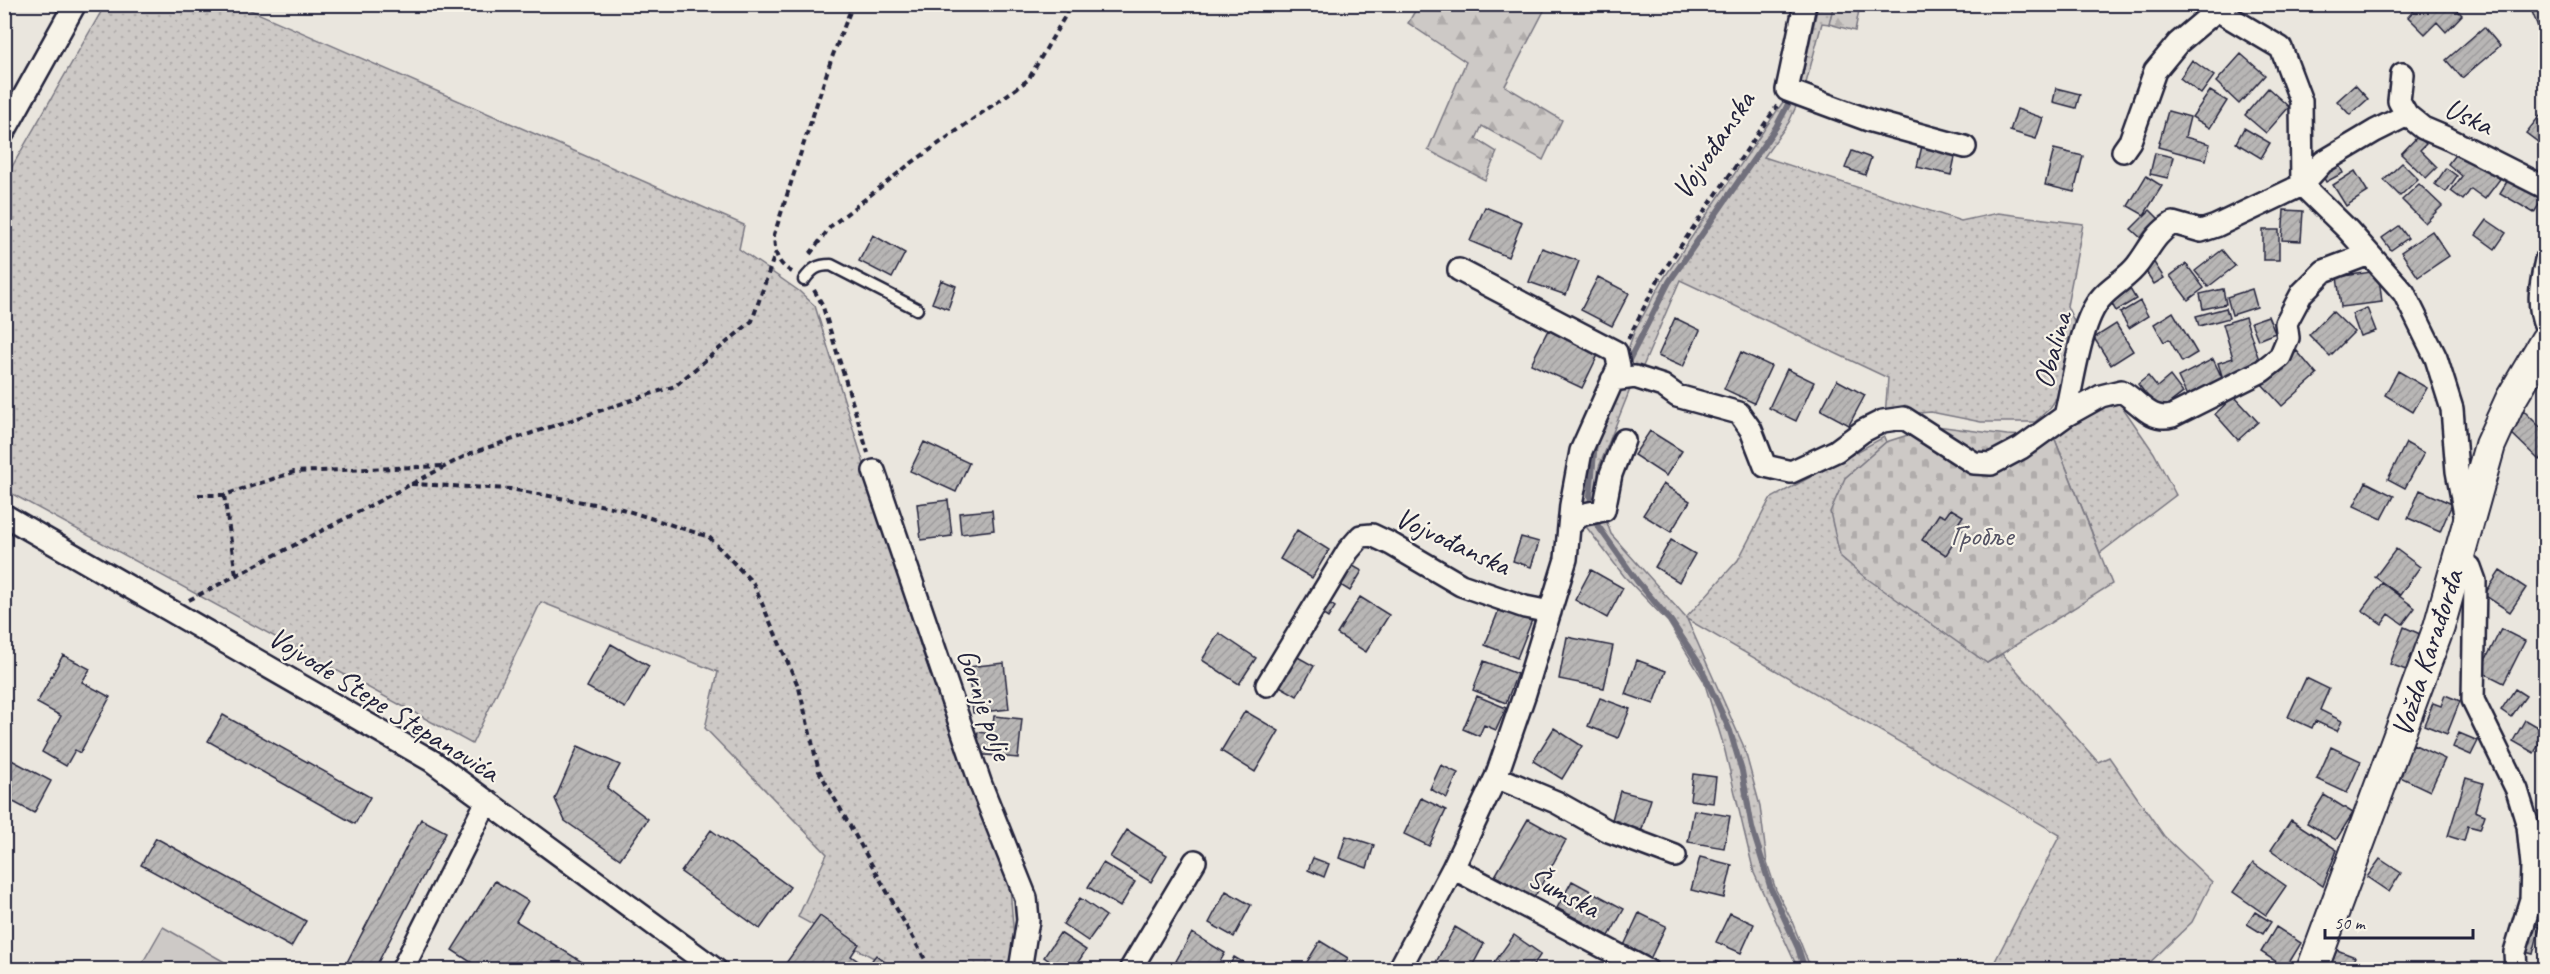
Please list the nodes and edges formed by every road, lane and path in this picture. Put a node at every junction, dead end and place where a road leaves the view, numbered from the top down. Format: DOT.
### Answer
graph roads {
  1 [pos="75,4"];
  2 [pos="853,4"];
  3 [pos="1072,4"];
  4 [pos="1805,4"];
  5 [pos="2210,7"];
  6 [pos="2402,74"];
  7 [pos="1787,90"];
  8 [pos="2407,115"];
  9 [pos="4,132"];
  10 [pos="1965,147"];
  11 [pos="2123,151"];
  12 [pos="2302,185"];
  13 [pos="2546,188"];
  14 [pos="775,254"];
  15 [pos="2369,254"];
  16 [pos="2546,260"];
  17 [pos="1459,270"];
  18 [pos="799,277"];
  19 [pos="917,309"];
  20 [pos="2546,327"];
  21 [pos="2546,340"];
  22 [pos="1620,376"];
  23 [pos="2065,416"];
  24 [pos="1624,440"];
  25 [pos="447,466"];
  26 [pos="874,471"];
  27 [pos="411,484"];
  28 [pos="198,495"];
  29 [pos="224,495"];
  30 [pos="4,515"];
  31 [pos="1575,521"];
  32 [pos="2467,524"];
  33 [pos="2458,560"];
  34 [pos="236,575"];
  35 [pos="170,610"];
  36 [pos="1550,612"];
  37 [pos="1267,685"];
  38 [pos="1496,777"];
  39 [pos="487,801"];
  40 [pos="1675,856"];
  41 [pos="1195,861"];
  42 [pos="1454,868"];
  43 [pos="1022,964"];
  44 [pos="402,969"];
  45 [pos="716,969"];
  46 [pos="926,969"];
  47 [pos="1130,969"];
  48 [pos="1399,969"];
  49 [pos="1647,969"];
  50 [pos="2312,969"];
  51 [pos="2516,969"];
  1 -- 9 [label="street"];
  2 -- 14 [label="path"];
  3 -- 18 [label="path"];
  4 -- 7 [label="street"];
  5 -- 11 [label="street"];
  5 -- 12 [label="street"];
  6 -- 8 [label="street, Uska"];
  7 -- 10 [label="street, Vojvođanska"];
  7 -- 22 [label="path, Vojvođanska"];
  8 -- 12 [label="street"];
  8 -- 13 [label="street, Uska"];
  12 -- 15 [label="street"];
  12 -- 23 [label="street, Obalina"];
  14 -- 18 [label="path"];
  14 -- 25 [label="path"];
  15 -- 23 [label="street, Obalina"];
  15 -- 32 [label="street"];
  16 -- 20 [label="street"];
  17 -- 22 [label="street"];
  18 -- 19 [label="lane"];
  18 -- 26 [label="path"];
  21 -- 32 [label="street, Vožda Karađorđa"];
  22 -- 23 [label="street"];
  22 -- 31 [label="street"];
  24 -- 31 [label="street"];
  25 -- 27 [label="path"];
  25 -- 29 [label="path"];
  26 -- 43 [label="street, Gornje polje"];
  27 -- 34 [label="path"];
  27 -- 46 [label="path"];
  28 -- 29 [label="path"];
  29 -- 34 [label="path"];
  30 -- 35 [label="street, Vojvode Stepe Stepanovića"];
  31 -- 36 [label="street"];
  32 -- 33 [label="street, Vožda Karađorđa"];
  33 -- 50 [label="street, Vožda Karađorđa"];
  33 -- 51 [label="street"];
  34 -- 35 [label="path"];
  35 -- 39 [label="street, Vojvode Stepe Stepanovića"];
  36 -- 37 [label="street, Vojvođanska"];
  36 -- 38 [label="street"];
  38 -- 40 [label="street"];
  38 -- 42 [label="street"];
  39 -- 44 [label="street"];
  39 -- 45 [label="street, Vojvode Stepe Stepanovića"];
  41 -- 47 [label="street"];
  42 -- 48 [label="street"];
  42 -- 49 [label="street, Šumska"];
}
